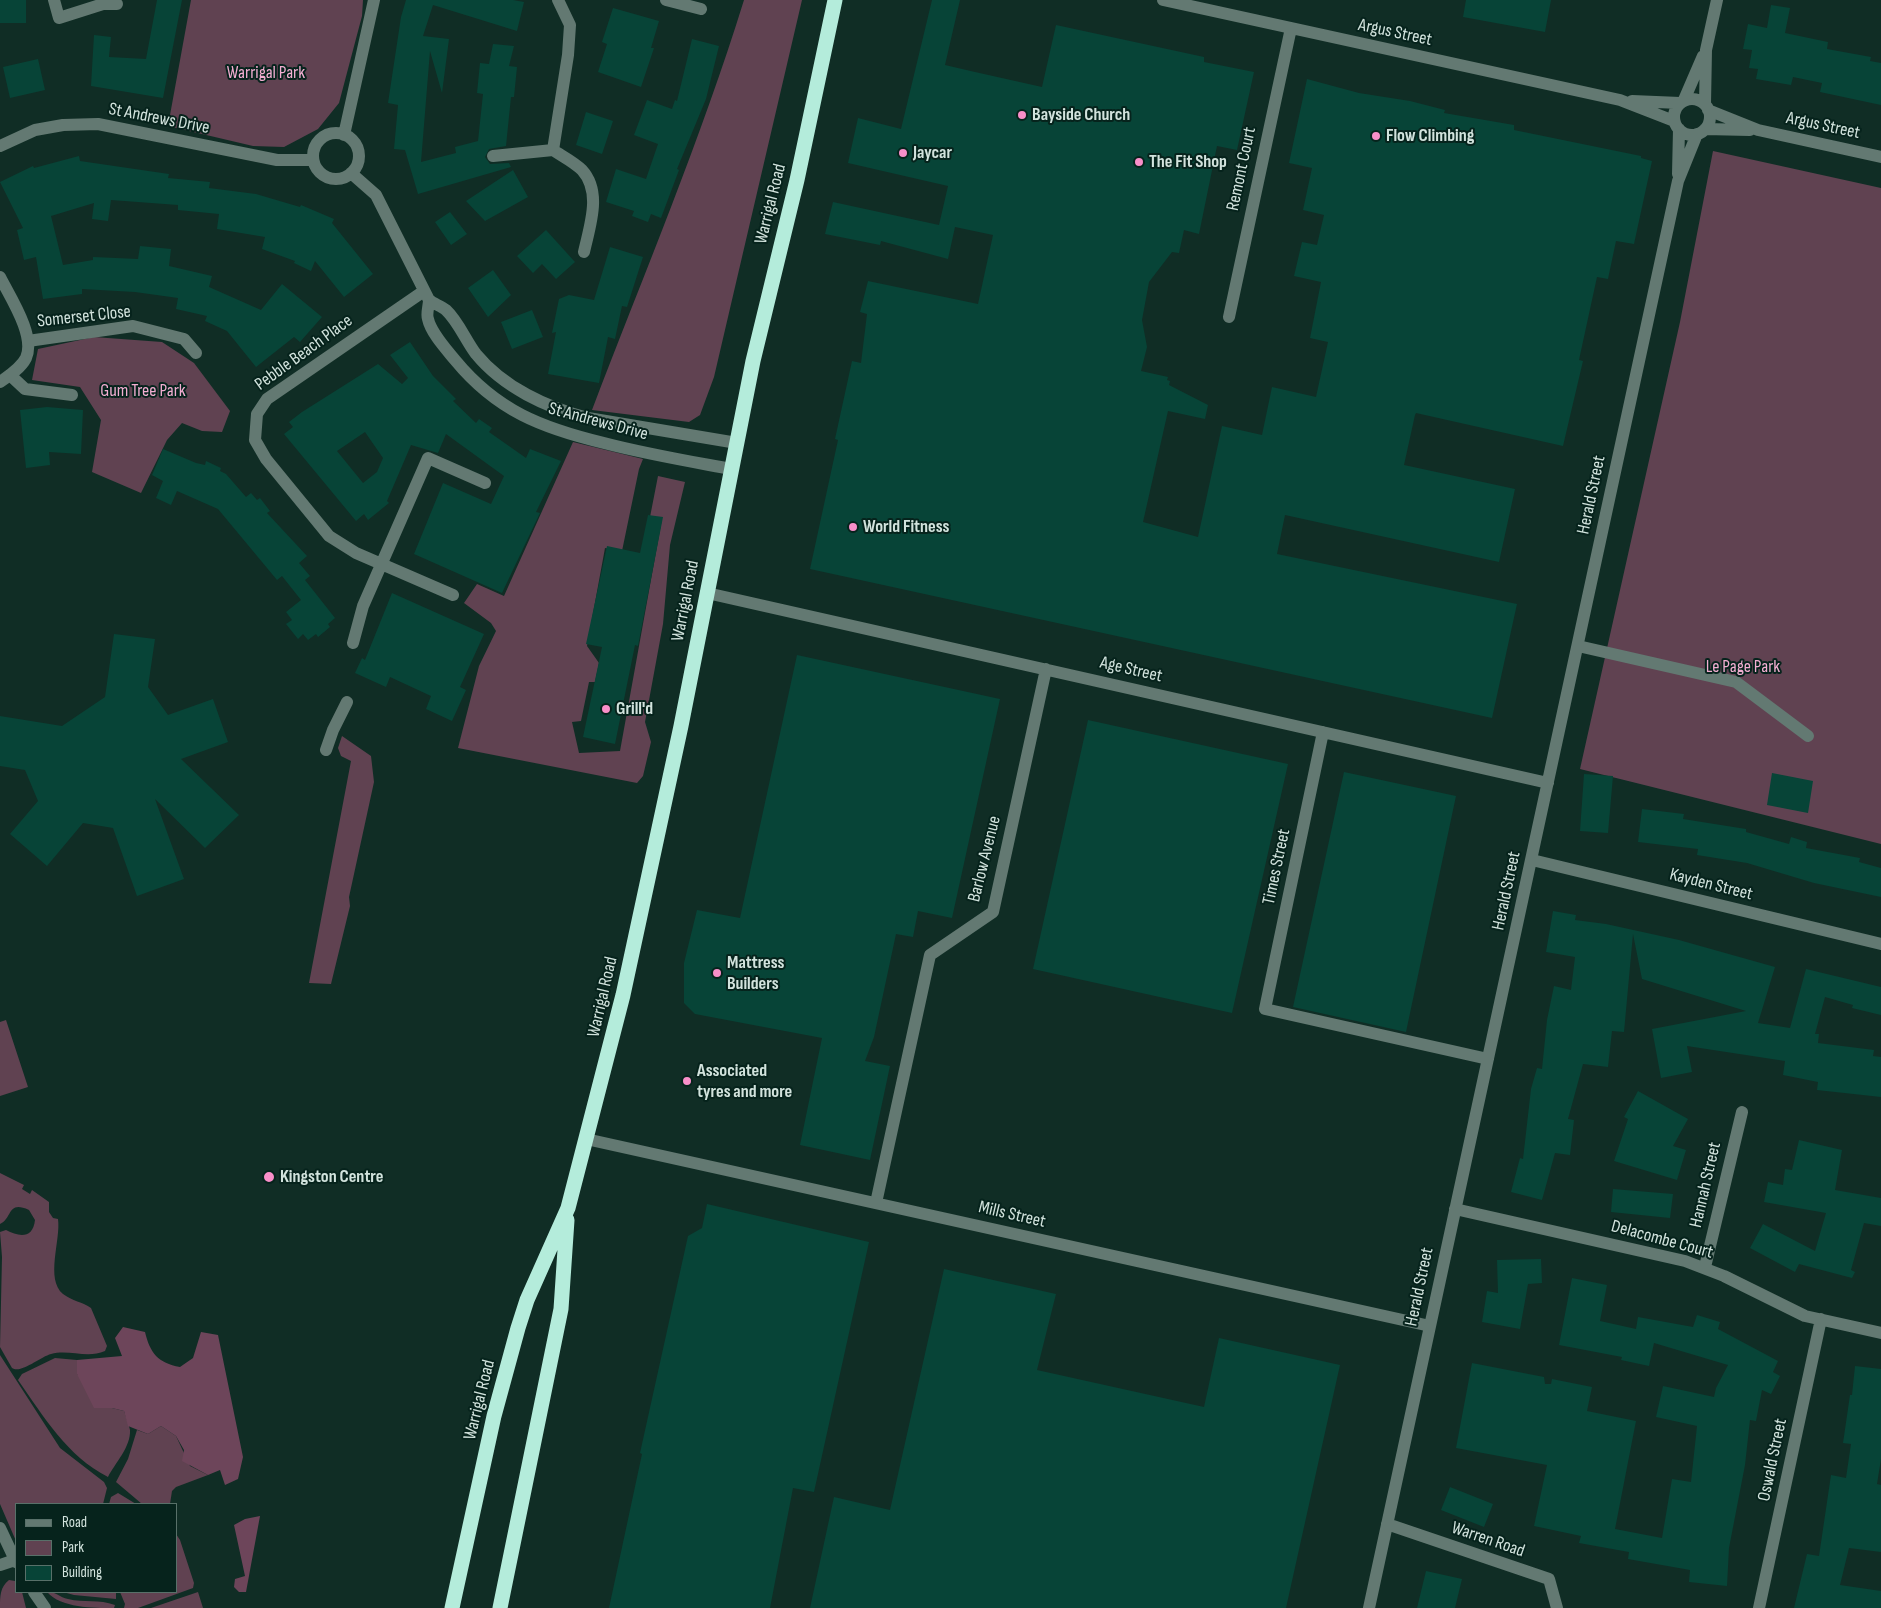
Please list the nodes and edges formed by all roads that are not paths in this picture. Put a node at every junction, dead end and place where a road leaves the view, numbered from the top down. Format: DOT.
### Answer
graph roads {
  1 [pos="54,0"];
  2 [pos="374,0"];
  3 [pos="558,0"];
  4 [pos="666,0"];
  5 [pos="835,0"];
  6 [pos="1163,0"];
  7 [pos="1717,0"];
  8 [pos="117,4"];
  9 [pos="701,9"];
  10 [pos="1291,28"];
  11 [pos="1706,50"];
  12 [pos="1620,100"];
  13 [pos="1682,102"];
  14 [pos="1706,107"];
  15 [pos="1676,125"];
  16 [pos="1758,130"];
  17 [pos="1701,131"];
  18 [pos="344,135"];
  19 [pos="0,146"];
  20 [pos="553,150"];
  21 [pos="493,156"];
  22 [pos="1881,157"];
  23 [pos="313,160"];
  24 [pos="351,173"];
  25 [pos="1678,181"];
  26 [pos="584,252"];
  27 [pos="0,277"];
  28 [pos="427,296"];
  29 [pos="1229,317"];
  30 [pos="28,341"];
  31 [pos="196,353"];
  32 [pos="5,379"];
  33 [pos="72,395"];
  34 [pos="736,443"];
  35 [pos="731,469"];
  36 [pos="485,483"];
  37 [pos="382,564"];
  38 [pos="707,593"];
  39 [pos="453,595"];
  40 [pos="353,643"];
  41 [pos="1578,646"];
  42 [pos="1046,669"];
  43 [pos="347,702"];
  44 [pos="1323,732"];
  45 [pos="1808,736"];
  46 [pos="326,750"];
  47 [pos="1548,783"];
  48 [pos="1532,860"];
  49 [pos="1881,944"];
  50 [pos="1488,1059"];
  51 [pos="1742,1112"];
  52 [pos="586,1139"];
  53 [pos="876,1203"];
  54 [pos="568,1208"];
  55 [pos="1456,1209"];
  56 [pos="1705,1267"];
  57 [pos="1821,1319"];
  58 [pos="1430,1326"];
  59 [pos="1881,1333"];
  60 [pos="1387,1524"];
  61 [pos="0,1528"];
  62 [pos="15,1559"];
  63 [pos="15,1561"];
  64 [pos="0,1565"];
  65 [pos="35,1593"];
  66 [pos="45,1608"];
  67 [pos="452,1608"];
  68 [pos="500,1608"];
  69 [pos="1369,1608"];
  70 [pos="1557,1608"];
  71 [pos="1758,1608"];
  1 -- 8 [label="street"];
  2 -- 18 [label="street"];
  3 -- 20 [label="street"];
  4 -- 9 [label="street"];
  5 -- 34 [label="highway, Warrigal Road"];
  6 -- 10 [label="street, Argus Street"];
  7 -- 11 [label="street"];
  10 -- 12 [label="street, Argus Street"];
  10 -- 29 [label="street, Remont Court"];
  11 -- 13 [label="street"];
  11 -- 14 [label="street"];
  12 -- 13 [label="street, Argus Street"];
  12 -- 15 [label="street, Argus Street"];
  13 -- 14 [label="street"];
  13 -- 15 [label="street"];
  14 -- 16 [label="street, Argus Street"];
  14 -- 17 [label="street"];
  15 -- 17 [label="street"];
  15 -- 25 [label="street, Herald Street"];
  16 -- 17 [label="street, Argus Street"];
  16 -- 22 [label="street, Argus Street"];
  17 -- 25 [label="street, Herald Street"];
  18 -- 23 [label="street"];
  18 -- 24 [label="street"];
  19 -- 23 [label="street, St Andrews Drive"];
  20 -- 21 [label="street"];
  20 -- 26 [label="street"];
  23 -- 24 [label="street"];
  24 -- 28 [label="street, St Andrews Drive"];
  25 -- 41 [label="street, Herald Street"];
  27 -- 30 [label="street"];
  28 -- 34 [label="street, St Andrews Drive"];
  28 -- 35 [label="street, St Andrews Drive"];
  28 -- 37 [label="street, Pebble Beach Place"];
  30 -- 31 [label="street, Somerset Close"];
  30 -- 32 [label="street"];
  32 -- 33 [label="street"];
  34 -- 35 [label="highway, Warrigal Road"];
  35 -- 38 [label="highway, Warrigal Road"];
  36 -- 37 [label="street"];
  37 -- 39 [label="street, Pebble Beach Place"];
  37 -- 40 [label="street"];
  38 -- 42 [label="street, Age Street"];
  38 -- 52 [label="highway, Warrigal Road"];
  41 -- 45 [label="street"];
  41 -- 47 [label="street, Herald Street"];
  42 -- 44 [label="street, Age Street"];
  42 -- 53 [label="street, Barlow Avenue"];
  43 -- 46 [label="street"];
  44 -- 47 [label="street, Age Street"];
  44 -- 50 [label="street, Times Street"];
  47 -- 48 [label="street, Herald Street"];
  48 -- 49 [label="street, Kayden Street"];
  48 -- 50 [label="street, Herald Street"];
  50 -- 55 [label="street, Herald Street"];
  51 -- 56 [label="street, Hannah Street"];
  52 -- 53 [label="street, Mills Street"];
  52 -- 54 [label="highway, Warrigal Road"];
  53 -- 58 [label="street, Mills Street"];
  54 -- 67 [label="highway, Warrigal Road"];
  54 -- 68 [label="highway, Warrigal Road"];
  55 -- 56 [label="street, Delacombe Court"];
  55 -- 58 [label="street, Herald Street"];
  56 -- 57 [label="street, Delacombe Court"];
  57 -- 59 [label="street, Delacombe Court"];
  57 -- 71 [label="street, Oswald Street"];
  58 -- 60 [label="street, Herald Street"];
  60 -- 69 [label="street, Herald Street"];
  60 -- 70 [label="street, Warren Road"];
  61 -- 62 [label="street"];
  63 -- 64 [label="street"];
  65 -- 66 [label="street"];
}
